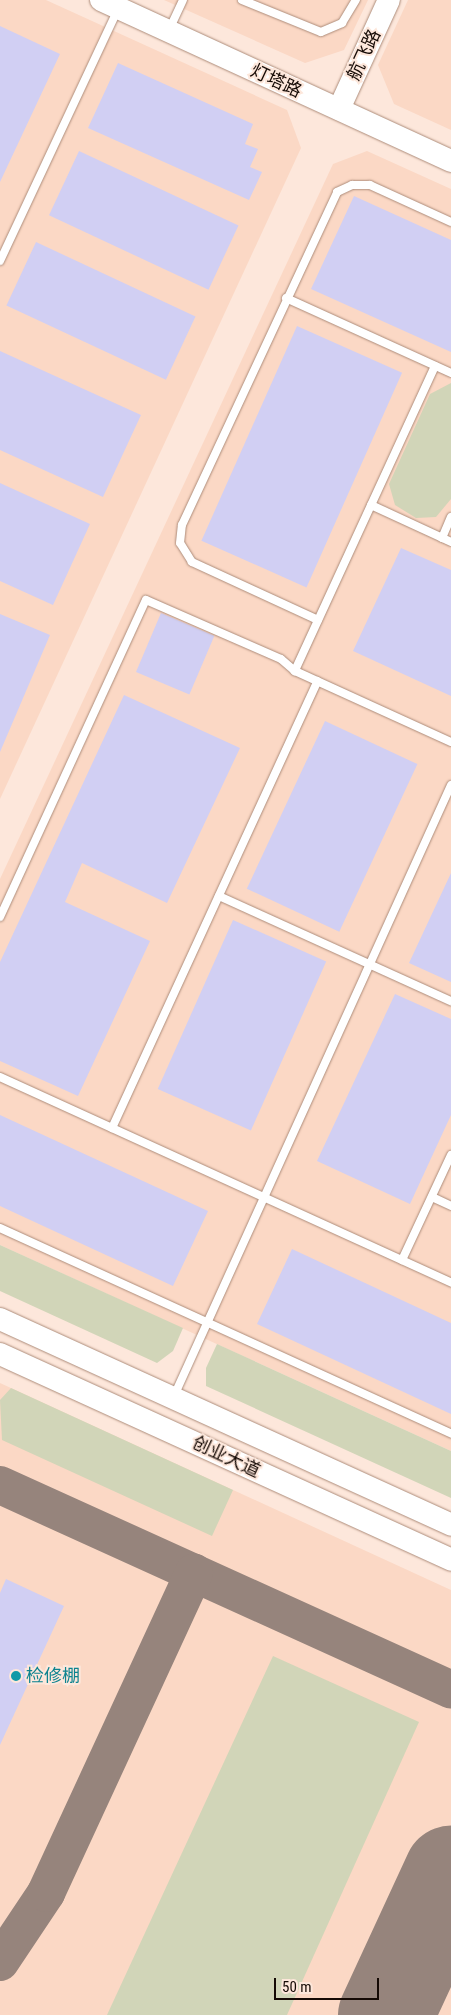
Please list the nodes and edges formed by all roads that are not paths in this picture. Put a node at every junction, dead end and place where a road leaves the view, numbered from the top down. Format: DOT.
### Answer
graph roads {
  1 [pos="183,0"];
  2 [pos="242,0"];
  3 [pos="356,0"];
  4 [pos="389,0"];
  5 [pos="109,4"];
  6 [pos="168,32"];
  7 [pos="339,109"];
  8 [pos="451,160"];
  9 [pos="451,222"];
  10 [pos="0,261"];
  11 [pos="286,298"];
  12 [pos="435,366"];
  13 [pos="451,373"];
  14 [pos="371,505"];
  15 [pos="451,517"];
  16 [pos="442,538"];
  17 [pos="451,542"];
  18 [pos="318,620"];
  19 [pos="295,670"];
  20 [pos="318,681"];
  21 [pos="451,742"];
  22 [pos="451,784"];
  23 [pos="219,896"];
  24 [pos="0,917"];
  25 [pos="370,964"];
  26 [pos="451,1001"];
  27 [pos="0,1078"];
  28 [pos="112,1128"];
  29 [pos="451,1155"];
  30 [pos="264,1197"];
  31 [pos="432,1197"];
  32 [pos="451,1206"];
  33 [pos="0,1228"];
  34 [pos="402,1260"];
  35 [pos="451,1283"];
  36 [pos="0,1319"];
  37 [pos="207,1322"];
  38 [pos="0,1354"];
  39 [pos="173,1398"];
  40 [pos="451,1434"];
  41 [pos="451,1525"];
  42 [pos="451,1560"];
  1 -- 6 [label="lane"];
  2 -- 3 [label="lane"];
  4 -- 7 [label="main road, 航飞路"];
  5 -- 6 [label="main road, 灯塔路"];
  5 -- 10 [label="lane"];
  6 -- 7 [label="main road, 灯塔路"];
  7 -- 8 [label="main road, 灯塔路"];
  9 -- 11 [label="lane"];
  11 -- 12 [label="lane"];
  11 -- 18 [label="lane"];
  12 -- 13 [label="lane"];
  12 -- 14 [label="lane"];
  14 -- 16 [label="lane"];
  14 -- 18 [label="lane"];
  15 -- 16 [label="lane"];
  16 -- 17 [label="lane"];
  18 -- 19 [label="lane"];
  19 -- 20 [label="lane"];
  19 -- 24 [label="lane"];
  20 -- 21 [label="lane"];
  20 -- 23 [label="lane"];
  22 -- 25 [label="lane"];
  23 -- 25 [label="lane"];
  23 -- 28 [label="lane"];
  25 -- 26 [label="lane"];
  25 -- 30 [label="lane"];
  27 -- 28 [label="lane"];
  28 -- 30 [label="lane"];
  29 -- 31 [label="lane"];
  30 -- 34 [label="lane"];
  30 -- 37 [label="lane"];
  31 -- 32 [label="lane"];
  31 -- 34 [label="lane"];
  33 -- 37 [label="lane"];
  34 -- 35 [label="lane"];
  36 -- 39 [label="main road, 创业大道"];
  37 -- 39 [label="lane"];
  37 -- 40 [label="lane"];
  38 -- 42 [label="main road, 创业大道"];
  39 -- 41 [label="main road, 创业大道"];
}
